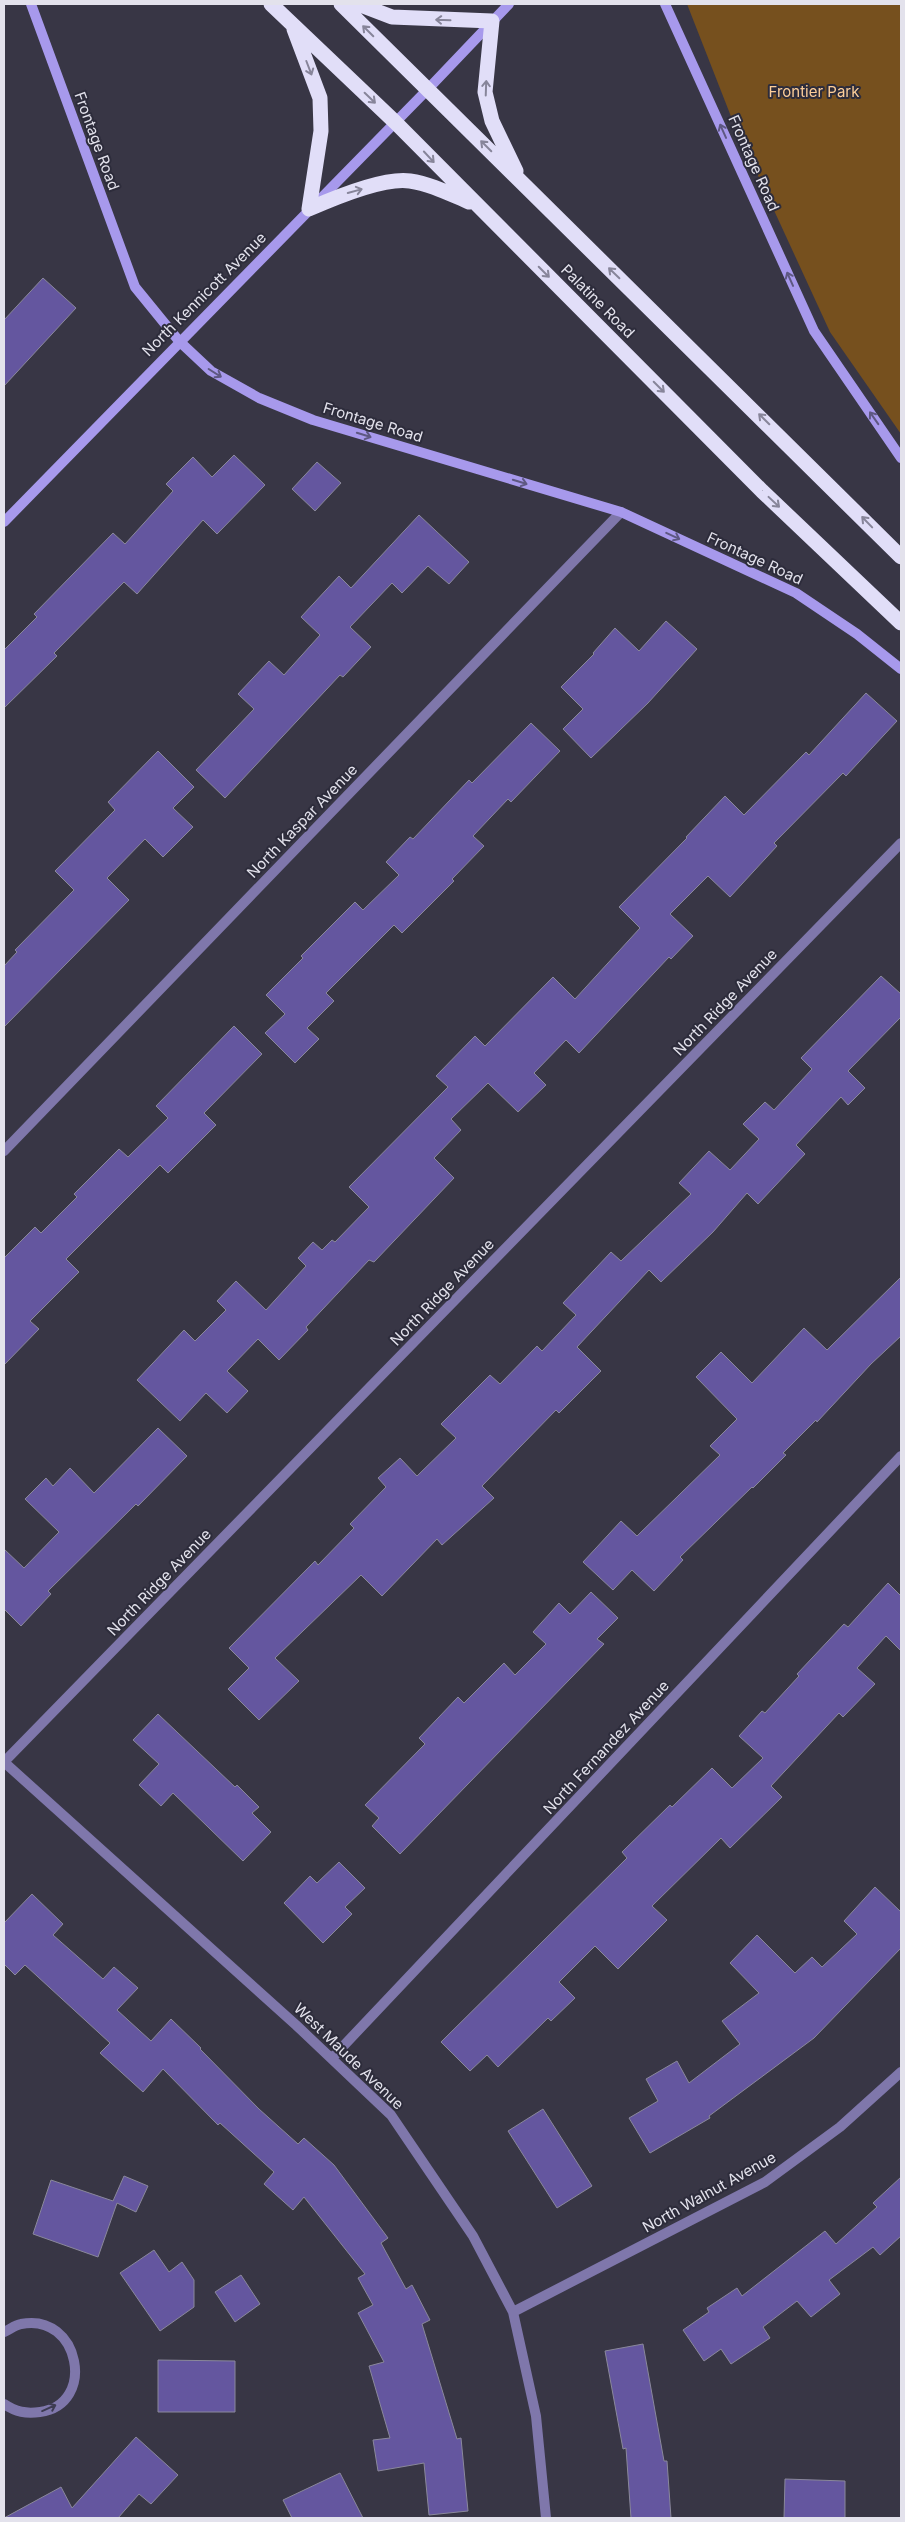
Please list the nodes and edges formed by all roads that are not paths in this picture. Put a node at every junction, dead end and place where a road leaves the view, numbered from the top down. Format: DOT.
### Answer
graph roads {
  1 [pos="31,4"];
  2 [pos="271,4"];
  3 [pos="341,4"];
  4 [pos="358,4"];
  5 [pos="508,4"];
  6 [pos="665,4"];
  7 [pos="492,21"];
  8 [pos="291,22"];
  9 [pos="428,89"];
  10 [pos="395,122"];
  11 [pos="521,181"];
  12 [pos="479,206"];
  13 [pos="309,209"];
  14 [pos="179,341"];
  15 [pos="901,458"];
  16 [pos="621,512"];
  17 [pos="4,522"];
  18 [pos="901,557"];
  19 [pos="901,623"];
  20 [pos="901,669"];
  21 [pos="901,843"];
  22 [pos="4,1151"];
  23 [pos="901,1456"];
  24 [pos="4,1762"];
  25 [pos="332,2058"];
  26 [pos="901,2072"];
  27 [pos="513,2312"];
  28 [pos="4,2332"];
  29 [pos="4,2404"];
  30 [pos="546,2518"];
  1 -- 14 [label="street, Frontage Road"];
  2 -- 8 [label="highway, Palatine Road"];
  9 -- 3 [label="highway, Palatine Road, one-way"];
  7 -- 4 [label="highway, one-way"];
  5 -- 7 [label="street, North Kennicott Avenue"];
  15 -- 6 [label="street, Frontage Road, one-way"];
  7 -- 9 [label="street, North Kennicott Avenue"];
  11 -- 7 [label="highway, one-way"];
  8 -- 10 [label="highway, Palatine Road, one-way"];
  8 -- 13 [label="highway, one-way"];
  9 -- 10 [label="street, North Kennicott Avenue"];
  11 -- 9 [label="highway, Palatine Road, one-way"];
  10 -- 12 [label="highway, Palatine Road, one-way"];
  10 -- 13 [label="street, North Kennicott Avenue"];
  18 -- 11 [label="highway, Palatine Road, one-way"];
  13 -- 12 [label="highway, one-way"];
  12 -- 19 [label="highway, Palatine Road, one-way"];
  13 -- 14 [label="street, North Kennicott Avenue"];
  14 -- 16 [label="street, Frontage Road, one-way"];
  14 -- 17 [label="street, North Kennicott Avenue"];
  16 -- 20 [label="street, Frontage Road, one-way"];
  16 -- 22 [label="street, North Kaspar Avenue"];
  21 -- 24 [label="street, North Ridge Avenue"];
  23 -- 25 [label="street, North Fernandez Avenue"];
  24 -- 25 [label="street, West Maude Avenue"];
  25 -- 27 [label="street, West Maude Avenue"];
  26 -- 27 [label="street, North Walnut Avenue"];
  27 -- 30 [label="street, West Maude Avenue"];
  29 -- 28 [label="street, one-way"];
}
